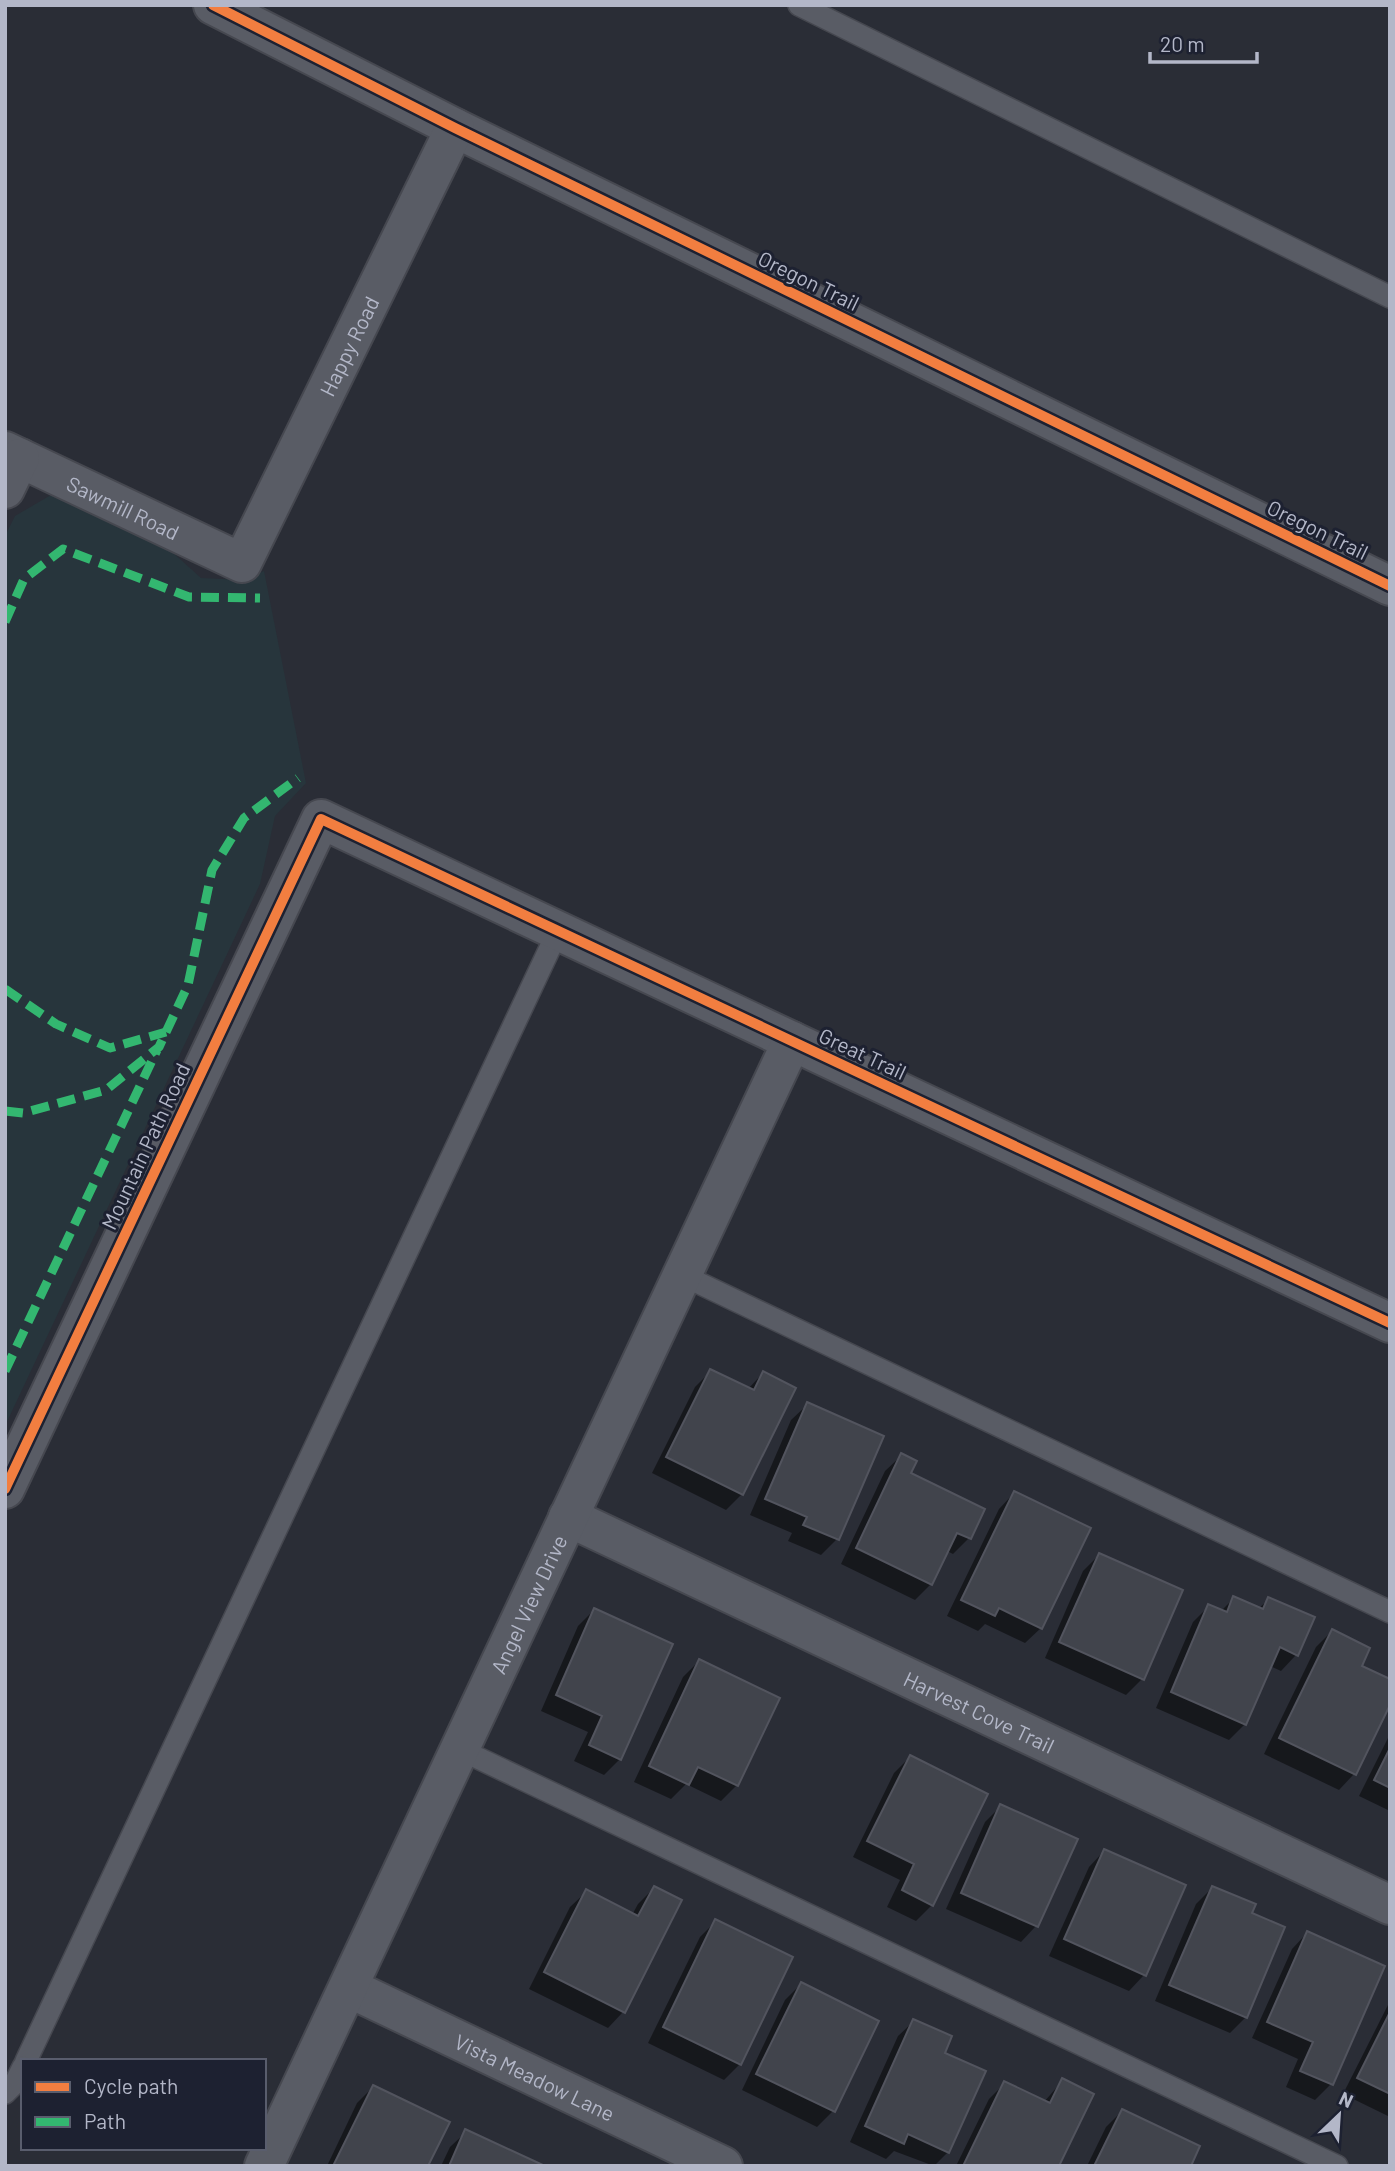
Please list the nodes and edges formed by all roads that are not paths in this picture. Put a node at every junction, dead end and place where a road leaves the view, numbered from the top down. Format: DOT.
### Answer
graph roads {
  1 [pos="213,5"];
  2 [pos="799,5"];
  3 [pos="455,128"];
  4 [pos="1390,297"];
  5 [pos="10,466"];
  6 [pos="242,564"];
  7 [pos="1390,586"];
  8 [pos="321,819"];
  9 [pos="558,931"];
  10 [pos="792,1041"];
  11 [pos="682,1275"];
  12 [pos="1390,1322"];
  13 [pos="5,1489"];
  14 [pos="568,1517"];
  15 [pos="1390,1612"];
  16 [pos="459,1749"];
  17 [pos="1390,1905"];
  18 [pos="349,1988"];
  19 [pos="27,2059"];
  20 [pos="21,2071"];
  21 [pos="5,2093"];
  22 [pos="264,2166"];
  23 [pos="723,2166"];
  24 [pos="1337,2166"];
  1 -- 3 [label="street, Oregon Trail"];
  2 -- 4 [label="lane"];
  3 -- 6 [label="street, Happy Road"];
  3 -- 7 [label="street, Oregon Trail"];
  5 -- 6 [label="street, Sawmill Road"];
  8 -- 9 [label="street, Great Trail"];
  8 -- 13 [label="street, Mountain Path Road"];
  9 -- 10 [label="street, Great Trail"];
  9 -- 19 [label="lane"];
  10 -- 11 [label="street, Angel View Drive"];
  10 -- 12 [label="street, Great Trail"];
  11 -- 14 [label="street, Angel View Drive"];
  11 -- 15 [label="lane"];
  14 -- 16 [label="street, Angel View Drive"];
  14 -- 17 [label="street, Harvest Cove Trail"];
  16 -- 18 [label="street, Angel View Drive"];
  16 -- 24 [label="lane"];
  18 -- 22 [label="street, Angel View Drive"];
  18 -- 23 [label="street, Vista Meadow Lane"];
  20 -- 21 [label="lane"];
}
